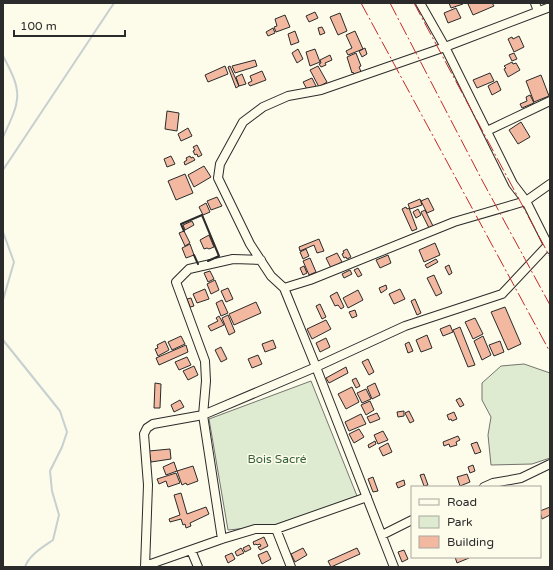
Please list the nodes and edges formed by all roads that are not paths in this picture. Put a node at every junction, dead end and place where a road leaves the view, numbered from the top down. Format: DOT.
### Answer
graph roads {
  1 [pos="420,3"];
  2 [pos="534,3"];
  3 [pos="550,7"];
  4 [pos="538,11"];
  5 [pos="445,47"];
  6 [pos="550,101"];
  7 [pos="487,131"];
  8 [pos="550,184"];
  9 [pos="526,201"];
  10 [pos="549,247"];
  11 [pos="261,260"];
  12 [pos="284,288"];
  13 [pos="316,367"];
  14 [pos="203,415"];
  15 [pos="550,464"];
  16 [pos="486,486"];
  17 [pos="367,497"];
  18 [pos="411,520"];
  19 [pos="276,529"];
  20 [pos="382,535"];
  21 [pos="222,539"];
  22 [pos="191,550"];
  23 [pos="145,567"];
  24 [pos="198,567"];
  25 [pos="291,567"];
  26 [pos="394,567"];
  1 -- 5 [label="street"];
  2 -- 4 [label="street"];
  3 -- 4 [label="street"];
  4 -- 5 [label="street"];
  5 -- 7 [label="street"];
  5 -- 11 [label="street"];
  6 -- 7 [label="street"];
  7 -- 9 [label="street"];
  8 -- 9 [label="street"];
  9 -- 10 [label="street"];
  9 -- 12 [label="street"];
  10 -- 13 [label="street"];
  11 -- 12 [label="street"];
  11 -- 14 [label="street"];
  12 -- 13 [label="street"];
  13 -- 14 [label="street"];
  13 -- 17 [label="street"];
  14 -- 21 [label="street"];
  14 -- 23 [label="street"];
  15 -- 16 [label="street"];
  17 -- 19 [label="street"];
  17 -- 20 [label="street"];
  18 -- 20 [label="street"];
  19 -- 21 [label="street"];
  19 -- 25 [label="street"];
  20 -- 26 [label="street"];
  21 -- 22 [label="street"];
  22 -- 23 [label="street"];
  22 -- 24 [label="street"];
}
